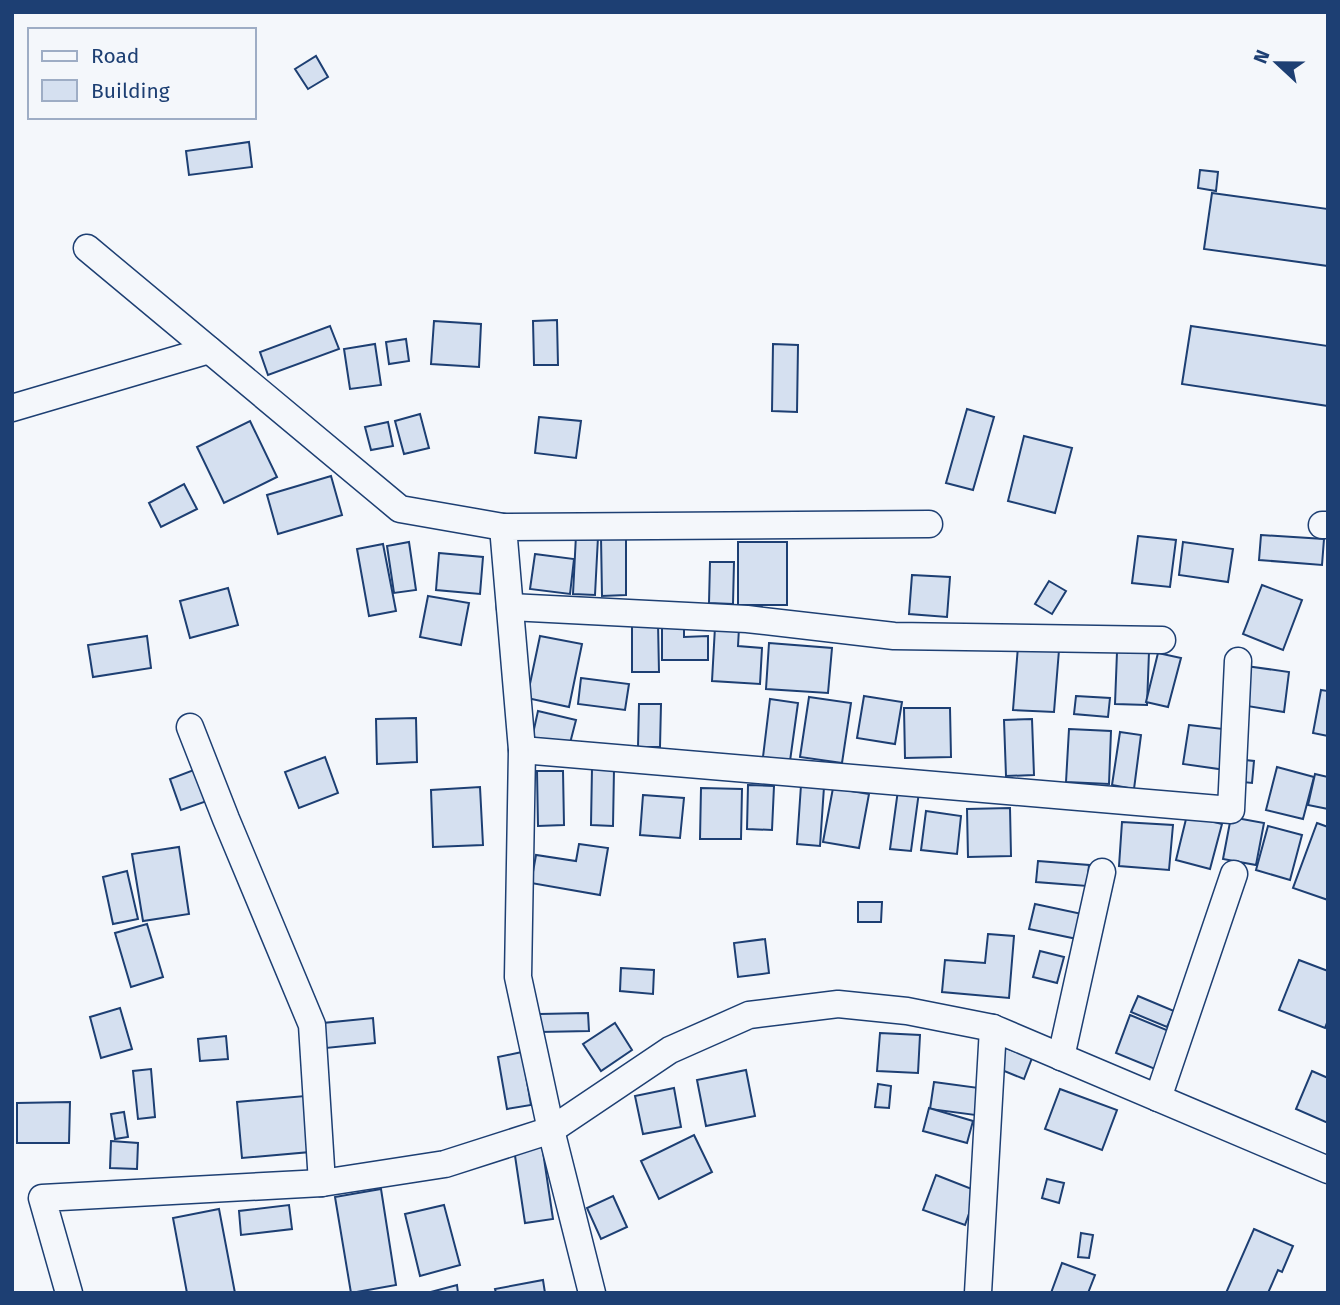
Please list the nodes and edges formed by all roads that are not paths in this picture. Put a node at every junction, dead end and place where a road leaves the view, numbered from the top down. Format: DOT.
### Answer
graph roads {
  1 [pos="87,248"];
  2 [pos="209,349"];
  3 [pos="12,408"];
  4 [pos="929,524"];
  5 [pos="503,527"];
  6 [pos="510,607"];
  7 [pos="1162,640"];
  8 [pos="1238,661"];
  9 [pos="190,727"];
  10 [pos="522,750"];
  11 [pos="1102,872"];
  12 [pos="1234,874"];
  13 [pos="993,1028"];
  14 [pos="1061,1057"];
  15 [pos="1158,1098"];
  16 [pos="551,1130"];
  17 [pos="1328,1170"];
  18 [pos="322,1183"];
  19 [pos="69,1293"];
  20 [pos="592,1293"];
  21 [pos="978,1293"];
  1 -- 2 [label="street"];
  2 -- 3 [label="street"];
  2 -- 5 [label="street"];
  4 -- 5 [label="street"];
  5 -- 6 [label="street"];
  6 -- 7 [label="street"];
  6 -- 10 [label="street"];
  8 -- 10 [label="street"];
  9 -- 18 [label="street"];
  10 -- 16 [label="street"];
  11 -- 14 [label="street"];
  12 -- 15 [label="street"];
  13 -- 14 [label="street"];
  13 -- 16 [label="street"];
  13 -- 21 [label="street"];
  14 -- 15 [label="street"];
  15 -- 17 [label="street"];
  16 -- 18 [label="street"];
  16 -- 20 [label="street"];
  18 -- 19 [label="street"];
}
